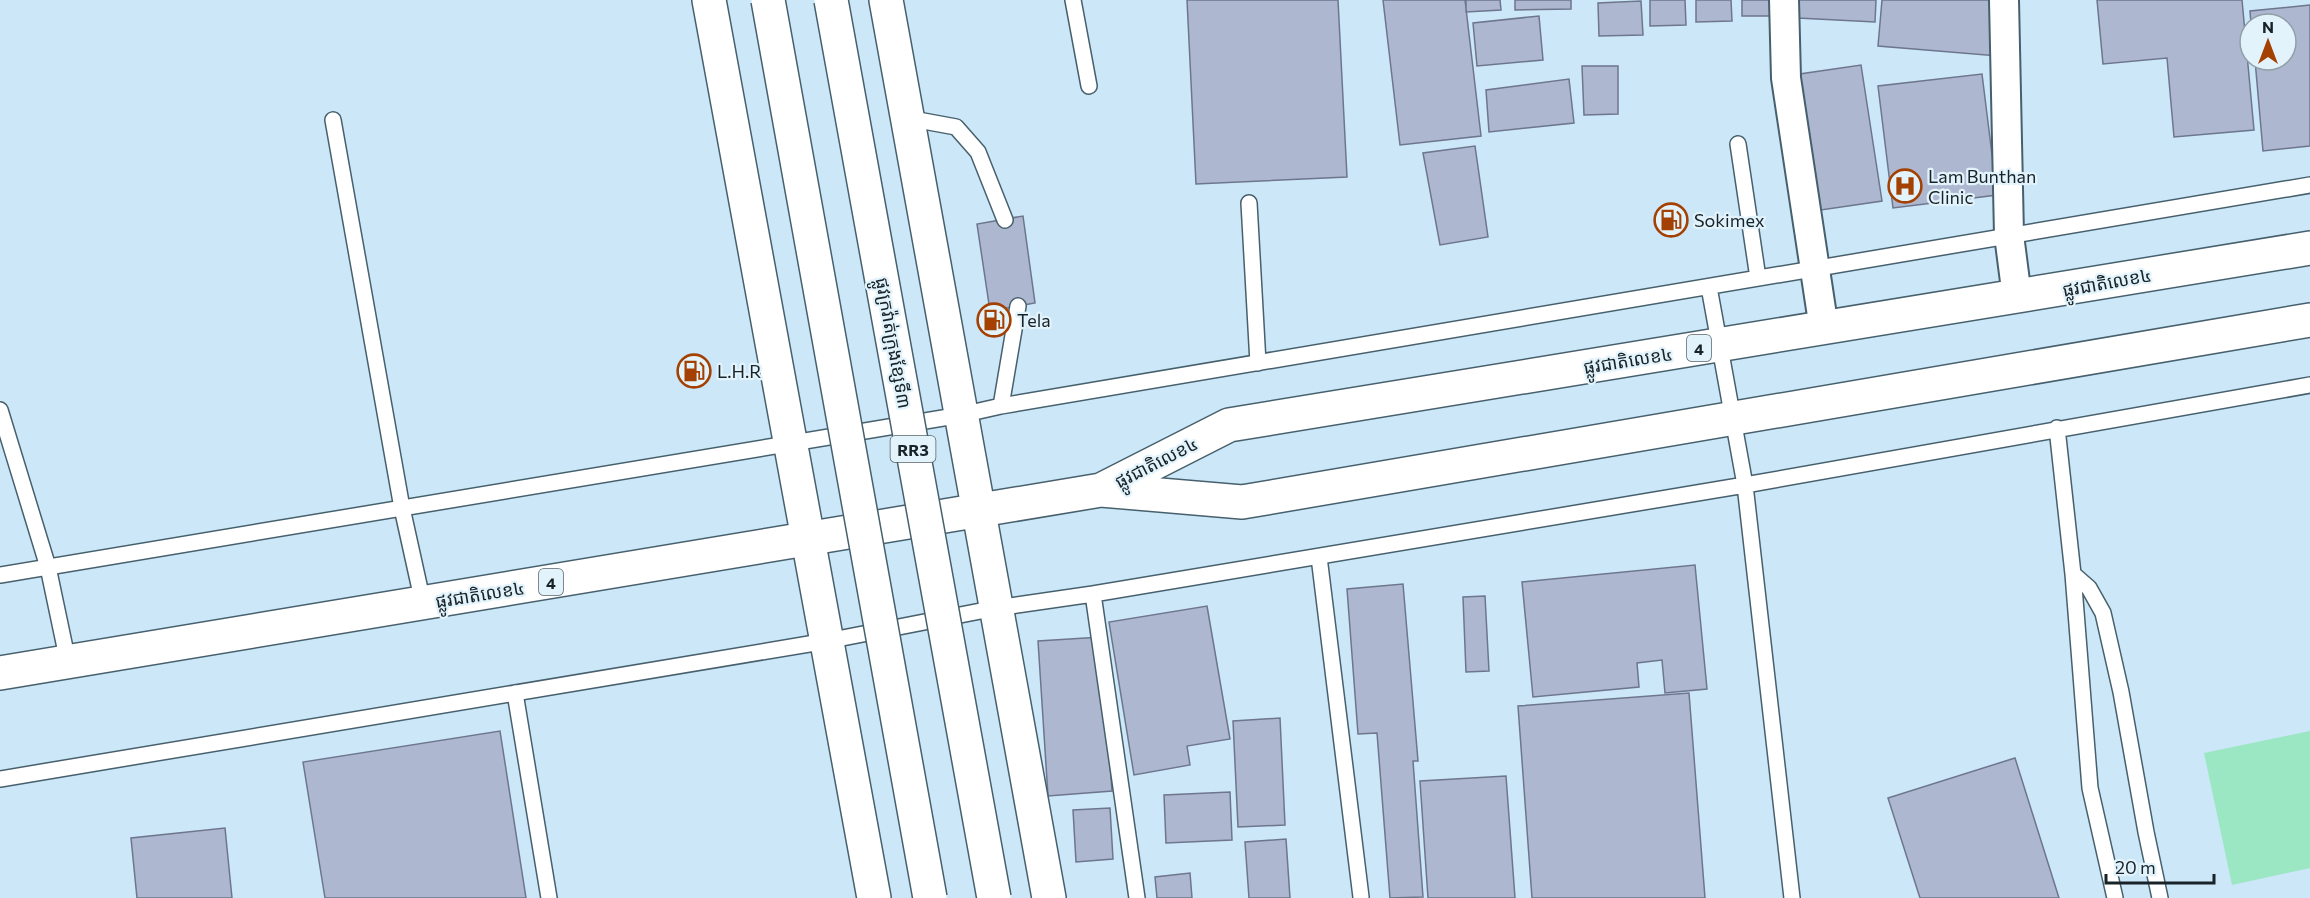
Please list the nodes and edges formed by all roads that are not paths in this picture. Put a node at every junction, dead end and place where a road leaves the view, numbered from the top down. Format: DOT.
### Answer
graph roads {
  1 [pos="709,0"];
  2 [pos="768,0"];
  3 [pos="831,0"];
  4 [pos="886,0"];
  5 [pos="1073,0"];
  6 [pos="1784,0"];
  7 [pos="2004,0"];
  8 [pos="1089,86"];
  9 [pos="907,118"];
  10 [pos="333,120"];
  11 [pos="1738,144"];
  12 [pos="2310,185"];
  13 [pos="1249,203"];
  14 [pos="1005,220"];
  15 [pos="2009,235"];
  16 [pos="2310,249"];
  17 [pos="1815,269"];
  18 [pos="1758,278"];
  19 [pos="1710,287"];
  20 [pos="2017,297"];
  21 [pos="1018,306"];
  22 [pos="2310,320"];
  23 [pos="1824,329"];
  24 [pos="1720,345"];
  25 [pos="1258,363"];
  26 [pos="2310,385"];
  27 [pos="1001,406"];
  28 [pos="0,410"];
  29 [pos="961,415"];
  30 [pos="1733,417"];
  31 [pos="2057,428"];
  32 [pos="790,444"];
  33 [pos="1745,485"];
  34 [pos="1101,490"];
  35 [pos="402,508"];
  36 [pos="978,511"];
  37 [pos="808,539"];
  38 [pos="1319,556"];
  39 [pos="48,567"];
  40 [pos="2073,574"];
  41 [pos="0,575"];
  42 [pos="1093,594"];
  43 [pos="423,603"];
  44 [pos="996,608"];
  45 [pos="826,641"];
  46 [pos="68,662"];
  47 [pos="0,674"];
  48 [pos="515,693"];
  49 [pos="0,779"];
  50 [pos="1361,897"];
  51 [pos="549,898"];
  52 [pos="874,898"];
  53 [pos="930,898"];
  54 [pos="994,898"];
  55 [pos="1049,898"];
  56 [pos="1137,898"];
  57 [pos="1792,898"];
  58 [pos="2115,898"];
  59 [pos="2160,898"];
  1 -- 32 [label="main road"];
  2 -- 53 [label="main road, bridge"];
  3 -- 54 [label="main road, ផ្លូវក្រវ៉ាត់ក្រុងខ្សែទី៣ / RR3, bridge"];
  4 -- 9 [label="main road"];
  5 -- 8 [label="lane"];
  6 -- 17 [label="street"];
  7 -- 15 [label="street"];
  9 -- 14 [label="lane"];
  9 -- 29 [label="main road"];
  10 -- 35 [label="lane"];
  11 -- 18 [label="lane"];
  12 -- 15 [label="lane"];
  13 -- 25 [label="lane"];
  15 -- 17 [label="lane"];
  15 -- 20 [label="street"];
  16 -- 20 [label="main road, ផ្លូវជាតិលេខ៤ / 4"];
  17 -- 18 [label="lane"];
  17 -- 23 [label="street"];
  18 -- 19 [label="lane"];
  19 -- 24 [label="lane"];
  19 -- 25 [label="lane"];
  20 -- 23 [label="main road, ផ្លូវជាតិលេខ៤ / 4"];
  21 -- 27 [label="lane"];
  22 -- 30 [label="main road, ផ្លូវជាតិលេខ៤ / 4"];
  23 -- 24 [label="main road, ផ្លូវជាតិលេខ៤ / 4"];
  24 -- 30 [label="lane"];
  24 -- 34 [label="main road, ផ្លូវជាតិលេខ៤ / 4"];
  25 -- 27 [label="lane"];
  26 -- 31 [label="lane"];
  27 -- 29 [label="lane"];
  28 -- 39 [label="lane"];
  29 -- 32 [label="lane"];
  29 -- 36 [label="main road"];
  30 -- 33 [label="lane"];
  30 -- 34 [label="main road, ផ្លូវជាតិលេខ៤ / 4"];
  31 -- 33 [label="lane"];
  31 -- 40 [label="lane"];
  32 -- 35 [label="lane"];
  32 -- 37 [label="main road"];
  33 -- 38 [label="lane"];
  33 -- 57 [label="lane"];
  34 -- 36 [label="main road, ផ្លូវជាតិលេខ៤ / 4"];
  35 -- 39 [label="lane"];
  35 -- 43 [label="lane"];
  36 -- 37 [label="main road, ផ្លូវជាតិលេខ៤ / 4"];
  36 -- 44 [label="main road"];
  37 -- 43 [label="main road, ផ្លូវជាតិលេខ៤ / 4"];
  37 -- 45 [label="main road"];
  38 -- 42 [label="lane"];
  38 -- 50 [label="lane"];
  39 -- 41 [label="lane"];
  39 -- 46 [label="lane"];
  40 -- 58 [label="lane"];
  40 -- 59 [label="lane"];
  42 -- 44 [label="lane"];
  42 -- 56 [label="lane"];
  43 -- 46 [label="main road, ផ្លូវជាតិលេខ៤ / 4"];
  44 -- 45 [label="lane"];
  44 -- 55 [label="main road"];
  45 -- 48 [label="lane"];
  45 -- 52 [label="main road"];
  46 -- 47 [label="main road, ផ្លូវជាតិលេខ៤ / 4"];
  48 -- 49 [label="lane"];
  48 -- 51 [label="lane"];
}
